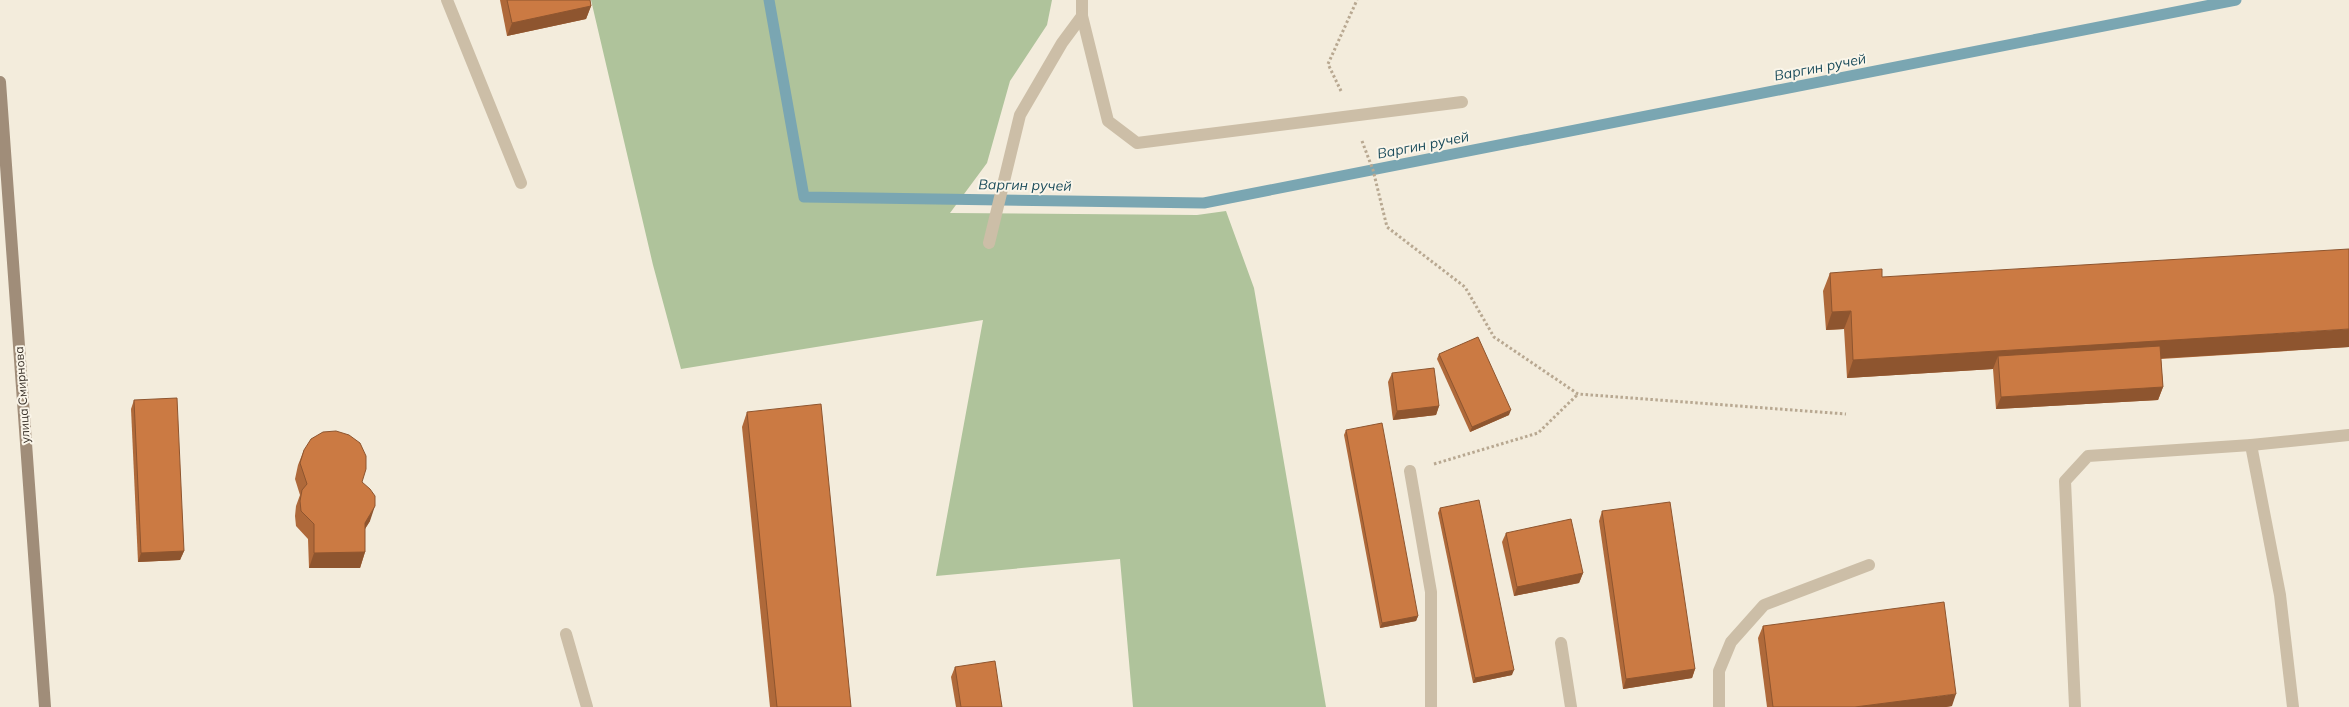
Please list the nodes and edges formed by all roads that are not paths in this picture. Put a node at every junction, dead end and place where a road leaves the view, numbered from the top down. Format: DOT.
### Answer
graph roads {
  1 [pos="447,0"];
  2 [pos="1082,0"];
  3 [pos="1082,16"];
  4 [pos="0,82"];
  5 [pos="1462,102"];
  6 [pos="521,183"];
  7 [pos="989,243"];
  8 [pos="2349,434"];
  9 [pos="2251,445"];
  10 [pos="1410,471"];
  11 [pos="1869,565"];
  12 [pos="566,634"];
  13 [pos="1561,643"];
  14 [pos="45,707"];
  15 [pos="587,707"];
  16 [pos="1431,707"];
  17 [pos="1571,707"];
  18 [pos="1719,707"];
  19 [pos="2075,707"];
  20 [pos="2293,707"];
  1 -- 6 [label="lane"];
  2 -- 3 [label="lane"];
  3 -- 5 [label="lane"];
  3 -- 7 [label="lane"];
  4 -- 14 [label="main road, улица Смирнова"];
  8 -- 9 [label="lane"];
  9 -- 19 [label="lane"];
  9 -- 20 [label="lane"];
  10 -- 16 [label="lane"];
  11 -- 18 [label="lane"];
  12 -- 15 [label="lane"];
  13 -- 17 [label="lane"];
}
